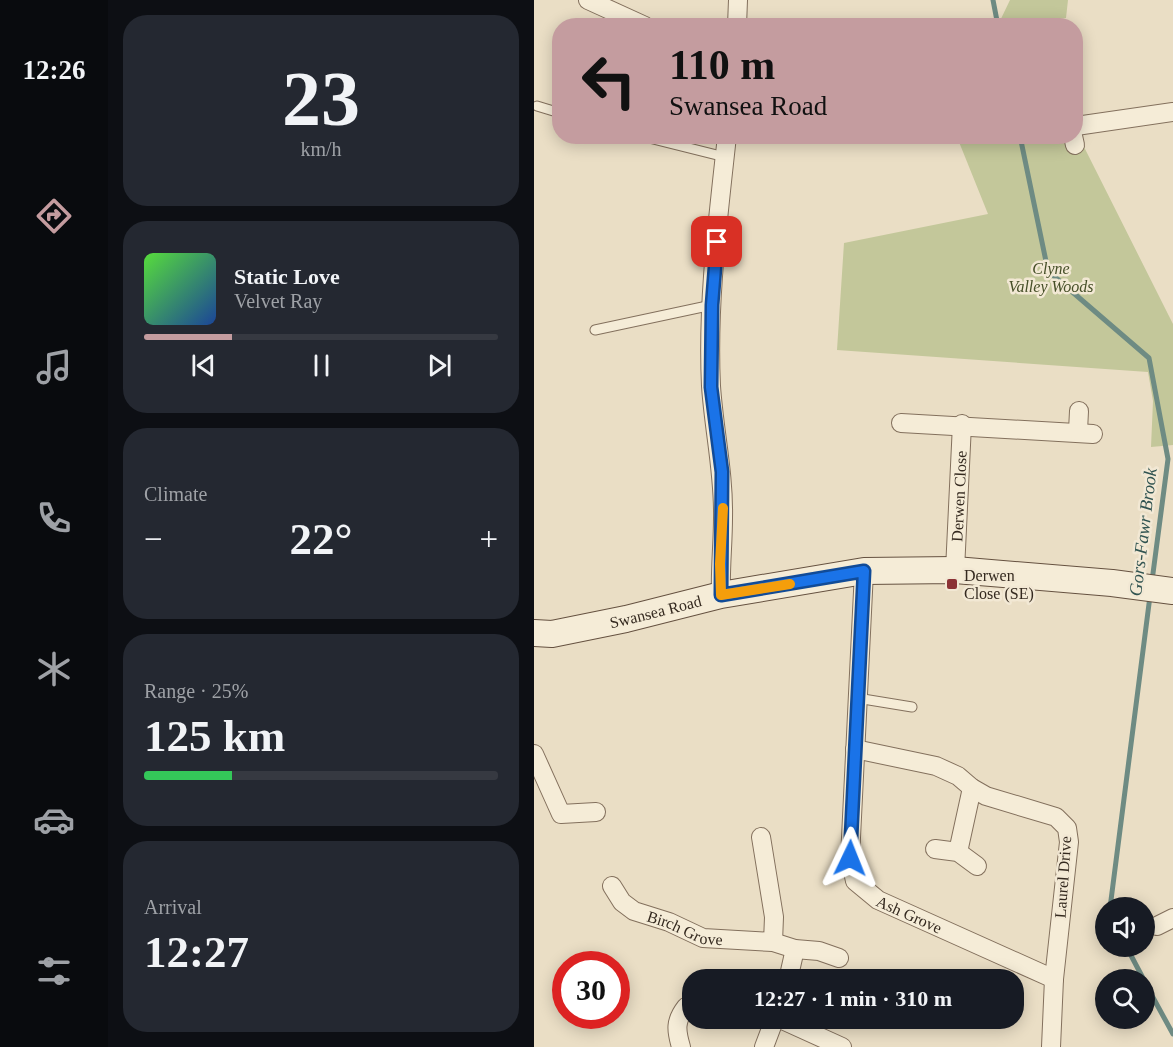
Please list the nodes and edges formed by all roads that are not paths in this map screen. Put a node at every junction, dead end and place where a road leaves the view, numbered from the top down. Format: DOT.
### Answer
graph roads {
  1 [pos="588,0"];
  2 [pos="738,0"];
  3 [pos="627,18"];
  4 [pos="737,18"];
  5 [pos="537,106"];
  6 [pos="552,111"];
  7 [pos="1173,112"];
  8 [pos="1083,125"];
  9 [pos="673,144"];
  10 [pos="726,144"];
  11 [pos="725,157"];
  12 [pos="712,305"];
  13 [pos="595,330"];
  14 [pos="1079,411"];
  15 [pos="902,423"];
  16 [pos="962,424"];
  17 [pos="956,570"];
  18 [pos="864,571"];
  19 [pos="1173,591"];
  20 [pos="721,595"];
  21 [pos="534,633"];
  22 [pos="857,698"];
  23 [pos="912,707"];
  24 [pos="855,749"];
  25 [pos="534,754"];
  26 [pos="972,789"];
  27 [pos="596,812"];
  28 [pos="761,837"];
  29 [pos="935,849"];
  30 [pos="958,852"];
  31 [pos="977,866"];
  32 [pos="612,886"];
  33 [pos="773,942"];
  34 [pos="795,949"];
  35 [pos="839,958"];
  36 [pos="790,969"];
  37 [pos="1054,979"];
  38 [pos="682,1012"];
  39 [pos="772,1029"];
  40 [pos="802,1029"];
  41 [pos="681,1047"];
  42 [pos="764,1047"];
  43 [pos="842,1047"];
  44 [pos="1051,1047"];
  1 -- 3 [label="street"];
  2 -- 4 [label="street"];
  5 -- 6 [label="lane"];
  7 -- 8 [label="street"];
  9 -- 11 [label="lane"];
  10 -- 11 [label="street"];
  11 -- 12 [label="street"];
  12 -- 13 [label="lane"];
  12 -- 20 [label="street"];
  14 -- 16 [label="street"];
  15 -- 16 [label="street"];
  16 -- 17 [label="street, Derwen Close"];
  17 -- 18 [label="main road, Swansea Road"];
  17 -- 19 [label="main road, Swansea Road"];
  18 -- 20 [label="main road, Swansea Road"];
  18 -- 22 [label="street, Ash Grove"];
  20 -- 21 [label="main road, Swansea Road"];
  22 -- 23 [label="lane"];
  22 -- 24 [label="street, Ash Grove"];
  24 -- 26 [label="street, Laurel Drive"];
  24 -- 37 [label="street, Ash Grove"];
  25 -- 27 [label="street"];
  26 -- 30 [label="street"];
  26 -- 37 [label="street, Laurel Drive"];
  28 -- 33 [label="street"];
  29 -- 30 [label="street"];
  30 -- 31 [label="street"];
  32 -- 33 [label="street, Birch Grove"];
  33 -- 34 [label="street, Birch Grove"];
  34 -- 35 [label="street, Birch Grove"];
  34 -- 36 [label="street"];
  37 -- 44 [label="street, Laurel Drive"];
  38 -- 41 [label="street"];
  39 -- 42 [label="street"];
  40 -- 43 [label="street"];
}
